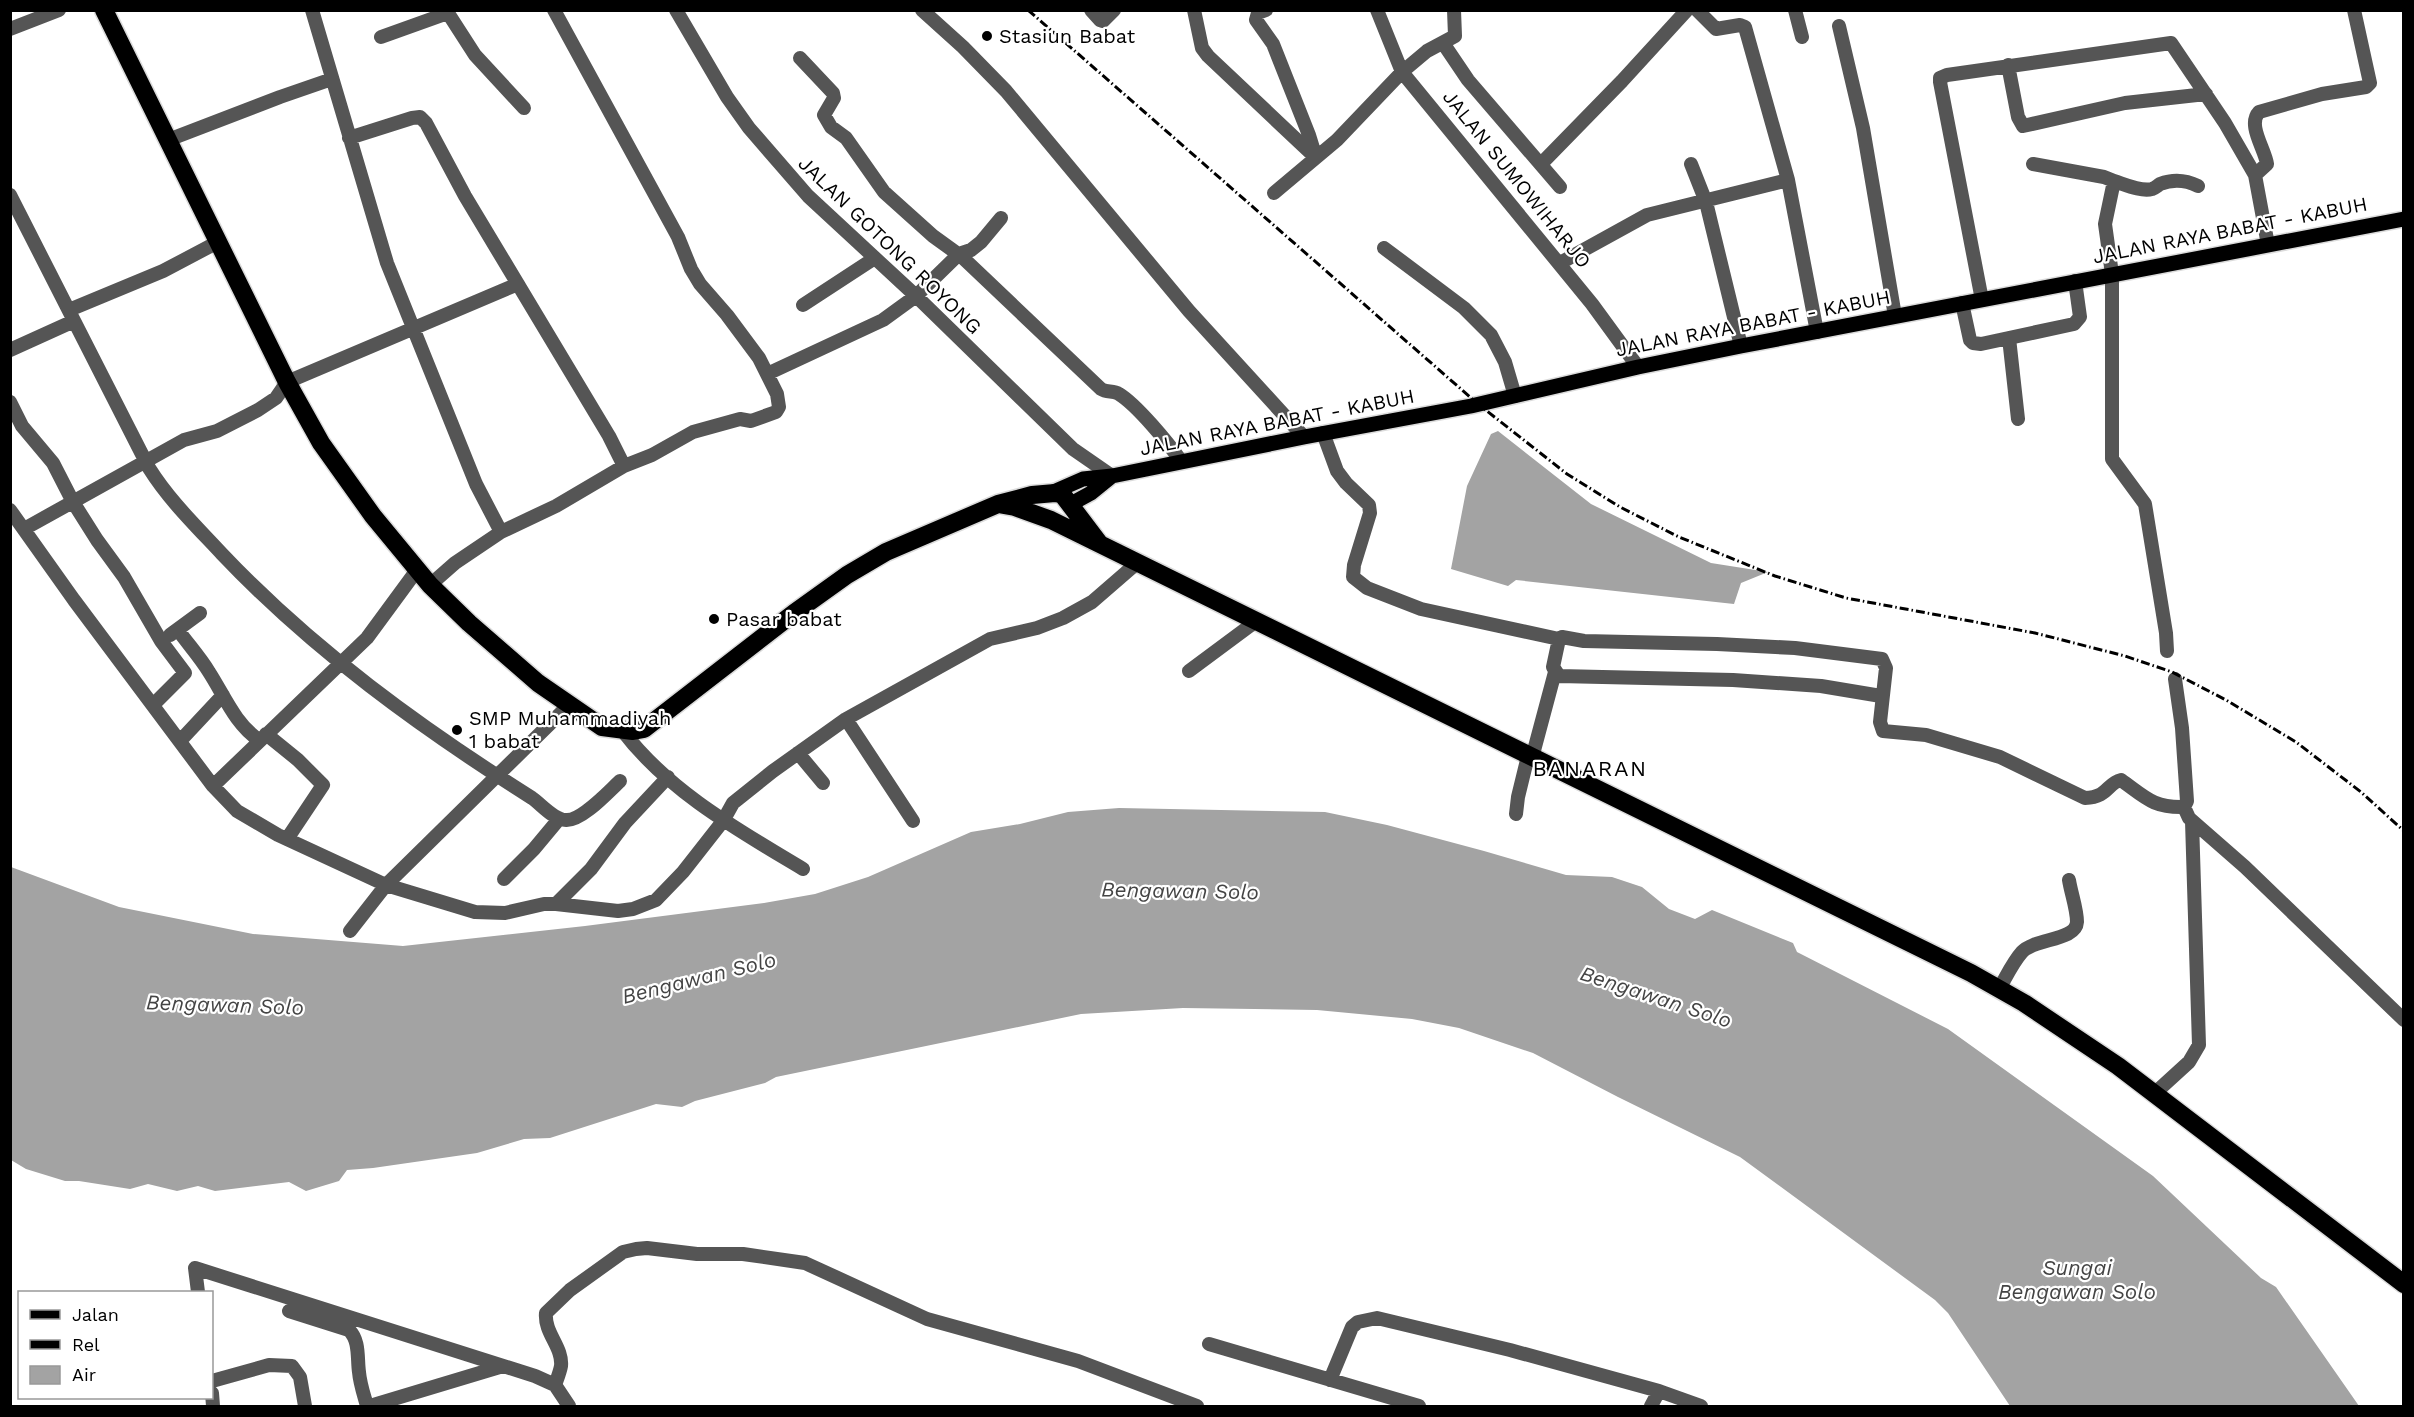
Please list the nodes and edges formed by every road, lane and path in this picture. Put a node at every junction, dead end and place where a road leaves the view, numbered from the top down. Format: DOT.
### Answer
graph roads {
  1 [pos="59,10"];
  2 [pos="104,10"];
  3 [pos="312,10"];
  4 [pos="554,10"];
  5 [pos="676,10"];
  6 [pos="922,10"];
  7 [pos="1091,10"];
  8 [pos="1114,10"];
  9 [pos="1194,10"];
  10 [pos="1266,10"];
  11 [pos="1377,10"];
  12 [pos="1454,10"];
  13 [pos="1687,10"];
  14 [pos="1697,10"];
  15 [pos="1795,10"];
  16 [pos="2354,10"];
  17 [pos="447,12"];
  18 [pos="1839,26"];
  19 [pos="10,29"];
  20 [pos="1802,37"];
  21 [pos="381,38"];
  22 [pos="1443,43"];
  23 [pos="800,58"];
  24 [pos="2008,65"];
  25 [pos="1402,72"];
  26 [pos="332,79"];
  27 [pos="2206,94"];
  28 [pos="524,108"];
  29 [pos="349,138"];
  30 [pos="168,140"];
  31 [pos="1313,155"];
  32 [pos="1541,164"];
  33 [pos="1691,164"];
  34 [pos="2033,164"];
  35 [pos="2255,175"];
  36 [pos="1788,180"];
  37 [pos="2114,181"];
  38 [pos="2198,186"];
  39 [pos="1560,187"];
  40 [pos="1274,193"];
  41 [pos="10,195"];
  42 [pos="1706,202"];
  43 [pos="1001,218"];
  44 [pos="2403,219"];
  45 [pos="218,242"];
  46 [pos="2268,245"];
  47 [pos="1384,248"];
  48 [pos="959,254"];
  49 [pos="875,258"];
  50 [pos="1560,263"];
  51 [pos="2112,274"];
  52 [pos="2075,281"];
  53 [pos="518,284"];
  54 [pos="916,296"];
  55 [pos="1982,300"];
  56 [pos="1962,303"];
  57 [pos="803,306"];
  58 [pos="71,316"];
  59 [pos="1895,316"];
  60 [pos="414,329"];
  61 [pos="1817,332"];
  62 [pos="2008,338"];
  63 [pos="1741,346"];
  64 [pos="10,350"];
  65 [pos="1638,367"];
  66 [pos="767,374"];
  67 [pos="287,382"];
  68 [pos="1515,396"];
  69 [pos="10,402"];
  70 [pos="2018,419"];
  71 [pos="1323,433"];
  72 [pos="1304,437"];
  73 [pos="1181,461"];
  74 [pos="146,462"];
  75 [pos="624,466"];
  76 [pos="1112,476"];
  77 [pos="1051,493"];
  78 [pos="73,502"];
  79 [pos="998,504"];
  80 [pos="1069,505"];
  81 [pos="10,510"];
  82 [pos="1051,520"];
  83 [pos="24,530"];
  84 [pos="501,532"];
  85 [pos="1100,544"];
  86 [pos="1137,563"];
  87 [pos="417,570"];
  88 [pos="429,585"];
  89 [pos="200,613"];
  90 [pos="1255,622"];
  91 [pos="178,630"];
  92 [pos="1558,639"];
  93 [pos="161,641"];
  94 [pos="2167,651"];
  95 [pos="341,664"];
  96 [pos="208,671"];
  97 [pos="1189,671"];
  98 [pos="1555,672"];
  99 [pos="186,673"];
  100 [pos="2175,679"];
  101 [pos="223,695"];
  102 [pos="1881,696"];
  103 [pos="153,705"];
  104 [pos="569,705"];
  105 [pos="846,719"];
  106 [pos="622,730"];
  107 [pos="262,737"];
  108 [pos="180,741"];
  109 [pos="798,753"];
  110 [pos="1530,757"];
  111 [pos="497,777"];
  112 [pos="668,777"];
  113 [pos="620,781"];
  114 [pos="823,783"];
  115 [pos="213,786"];
  116 [pos="2184,807"];
  117 [pos="1516,814"];
  118 [pos="560,819"];
  119 [pos="723,821"];
  120 [pos="913,821"];
  121 [pos="2192,821"];
  122 [pos="287,839"];
  123 [pos="803,869"];
  124 [pos="504,879"];
  125 [pos="2069,880"];
  126 [pos="386,885"];
  127 [pos="556,904"];
  128 [pos="351,931"];
  129 [pos="1999,989"];
  130 [pos="2403,1020"];
  131 [pos="2155,1093"];
  132 [pos="2403,1284"];
  133 [pos="198,1291"];
  134 [pos="289,1311"];
  135 [pos="1209,1344"];
  136 [pos="503,1366"];
  137 [pos="1329,1380"];
  138 [pos="213,1381"];
  139 [pos="555,1385"];
  140 [pos="1659,1391"];
  141 [pos="397,1403"];
  142 [pos="1417,1406"];
  143 [pos="305,1407"];
  144 [pos="368,1407"];
  145 [pos="568,1407"];
  146 [pos="1197,1407"];
  147 [pos="1651,1407"];
  148 [pos="1701,1407"];
  1 -- 19 [label="street"];
  2 -- 30 [label="highway"];
  3 -- 26 [label="street"];
  4 -- 66 [label="street"];
  5 -- 49 [label="street, JALAN GOTONG ROYONG"];
  6 -- 72 [label="street"];
  7 -- 8 [label="street"];
  9 -- 31 [label="street"];
  10 -- 31 [label="street"];
  11 -- 25 [label="street, JALAN SUMOWIHARJO"];
  12 -- 22 [label="street"];
  13 -- 32 [label="street"];
  14 -- 36 [label="street"];
  15 -- 20 [label="street"];
  16 -- 35 [label="street"];
  17 -- 21 [label="street"];
  17 -- 28 [label="street"];
  18 -- 59 [label="street"];
  22 -- 25 [label="street"];
  22 -- 32 [label="street"];
  23 -- 48 [label="street"];
  24 -- 27 [label="street"];
  24 -- 27 [label="street"];
  24 -- 55 [label="street"];
  25 -- 31 [label="street"];
  25 -- 50 [label="street, JALAN SUMOWIHARJO"];
  26 -- 29 [label="street"];
  26 -- 30 [label="street"];
  27 -- 35 [label="street"];
  29 -- 53 [label="street"];
  29 -- 60 [label="street"];
  30 -- 45 [label="highway"];
  31 -- 40 [label="street"];
  32 -- 39 [label="street"];
  33 -- 42 [label="street"];
  34 -- 37 [label="street"];
  35 -- 46 [label="street"];
  36 -- 42 [label="street"];
  36 -- 61 [label="street"];
  37 -- 38 [label="street"];
  37 -- 51 [label="street"];
  41 -- 58 [label="street"];
  42 -- 50 [label="street"];
  42 -- 63 [label="street"];
  43 -- 48 [label="street"];
  44 -- 46 [label="main road, JALAN RAYA BABAT - KABUH"];
  45 -- 58 [label="street"];
  45 -- 67 [label="highway"];
  46 -- 51 [label="main road, JALAN RAYA BABAT - KABUH"];
  47 -- 68 [label="street"];
  48 -- 54 [label="street"];
  48 -- 73 [label="street"];
  49 -- 54 [label="street, JALAN GOTONG ROYONG"];
  49 -- 57 [label="street"];
  50 -- 65 [label="street, JALAN SUMOWIHARJO"];
  51 -- 52 [label="main road, JALAN RAYA BABAT - KABUH"];
  51 -- 94 [label="street"];
  52 -- 55 [label="main road, JALAN RAYA BABAT - KABUH"];
  52 -- 62 [label="street"];
  53 -- 60 [label="street"];
  53 -- 75 [label="street"];
  54 -- 66 [label="street"];
  54 -- 76 [label="street, JALAN GOTONG ROYONG"];
  55 -- 56 [label="main road, JALAN RAYA BABAT - KABUH"];
  56 -- 59 [label="main road, JALAN RAYA BABAT - KABUH"];
  56 -- 62 [label="street"];
  58 -- 64 [label="street"];
  58 -- 74 [label="street"];
  59 -- 61 [label="main road, JALAN RAYA BABAT - KABUH"];
  60 -- 67 [label="street"];
  60 -- 84 [label="street"];
  61 -- 63 [label="main road, JALAN RAYA BABAT - KABUH"];
  62 -- 70 [label="street"];
  63 -- 65 [label="main road, JALAN RAYA BABAT - KABUH"];
  65 -- 68 [label="main road, JALAN RAYA BABAT - KABUH"];
  66 -- 75 [label="street"];
  67 -- 74 [label="street"];
  67 -- 87 [label="highway"];
  68 -- 71 [label="main road, JALAN RAYA BABAT - KABUH"];
  69 -- 78 [label="street"];
  71 -- 72 [label="main road, JALAN RAYA BABAT - KABUH"];
  71 -- 92 [label="street"];
  72 -- 73 [label="main road, JALAN RAYA BABAT - KABUH"];
  73 -- 76 [label="main road, JALAN RAYA BABAT - KABUH"];
  74 -- 78 [label="street"];
  74 -- 95 [label="street"];
  75 -- 84 [label="street"];
  76 -- 77 [label="main road, JALAN RAYA BABAT - KABUH"];
  76 -- 80 [label="main road"];
  77 -- 79 [label="highway"];
  77 -- 80 [label="highway"];
  77 -- 82 [label="highway"];
  78 -- 83 [label="street"];
  78 -- 93 [label="street"];
  79 -- 82 [label="highway"];
  79 -- 106 [label="highway"];
  80 -- 82 [label="highway"];
  80 -- 85 [label="highway"];
  81 -- 83 [label="street"];
  82 -- 85 [label="highway"];
  83 -- 103 [label="street"];
  84 -- 88 [label="street"];
  85 -- 86 [label="highway"];
  86 -- 90 [label="highway"];
  86 -- 105 [label="street"];
  87 -- 88 [label="highway"];
  87 -- 95 [label="street"];
  88 -- 104 [label="highway"];
  89 -- 91 [label="street"];
  90 -- 97 [label="street"];
  90 -- 110 [label="highway"];
  91 -- 93 [label="street"];
  91 -- 96 [label="street"];
  92 -- 98 [label="street"];
  92 -- 102 [label="street"];
  93 -- 99 [label="street"];
  95 -- 107 [label="street"];
  95 -- 111 [label="street"];
  96 -- 99 [label="street"];
  96 -- 101 [label="street"];
  98 -- 102 [label="street"];
  98 -- 110 [label="street"];
  99 -- 103 [label="street"];
  100 -- 116 [label="street"];
  101 -- 107 [label="street"];
  101 -- 108 [label="street"];
  102 -- 116 [label="street"];
  103 -- 108 [label="street"];
  104 -- 106 [label="highway"];
  104 -- 111 [label="street"];
  105 -- 109 [label="street"];
  105 -- 120 [label="street"];
  106 -- 112 [label="street"];
  107 -- 115 [label="street"];
  107 -- 122 [label="street"];
  108 -- 115 [label="street"];
  109 -- 114 [label="street"];
  109 -- 119 [label="street"];
  110 -- 117 [label="street"];
  110 -- 129 [label="highway"];
  111 -- 118 [label="street"];
  111 -- 126 [label="street"];
  112 -- 119 [label="street"];
  112 -- 127 [label="street"];
  113 -- 118 [label="street"];
  115 -- 122 [label="street"];
  116 -- 121 [label="street"];
  118 -- 124 [label="street"];
  119 -- 123 [label="street"];
  119 -- 127 [label="street"];
  121 -- 130 [label="street"];
  121 -- 131 [label="street"];
  122 -- 126 [label="street"];
  125 -- 129 [label="street"];
  126 -- 127 [label="street"];
  126 -- 128 [label="street"];
  129 -- 131 [label="highway"];
  131 -- 132 [label="highway"];
  133 -- 136 [label="street"];
  134 -- 144 [label="street"];
  135 -- 137 [label="street"];
  136 -- 139 [label="street"];
  136 -- 141 [label="street"];
  137 -- 140 [label="street"];
  137 -- 142 [label="street"];
  138 -- 143 [label="street"];
  139 -- 145 [label="street"];
  139 -- 146 [label="street"];
  140 -- 147 [label="street"];
  140 -- 148 [label="street"];
  141 -- 144 [label="street"];
}
